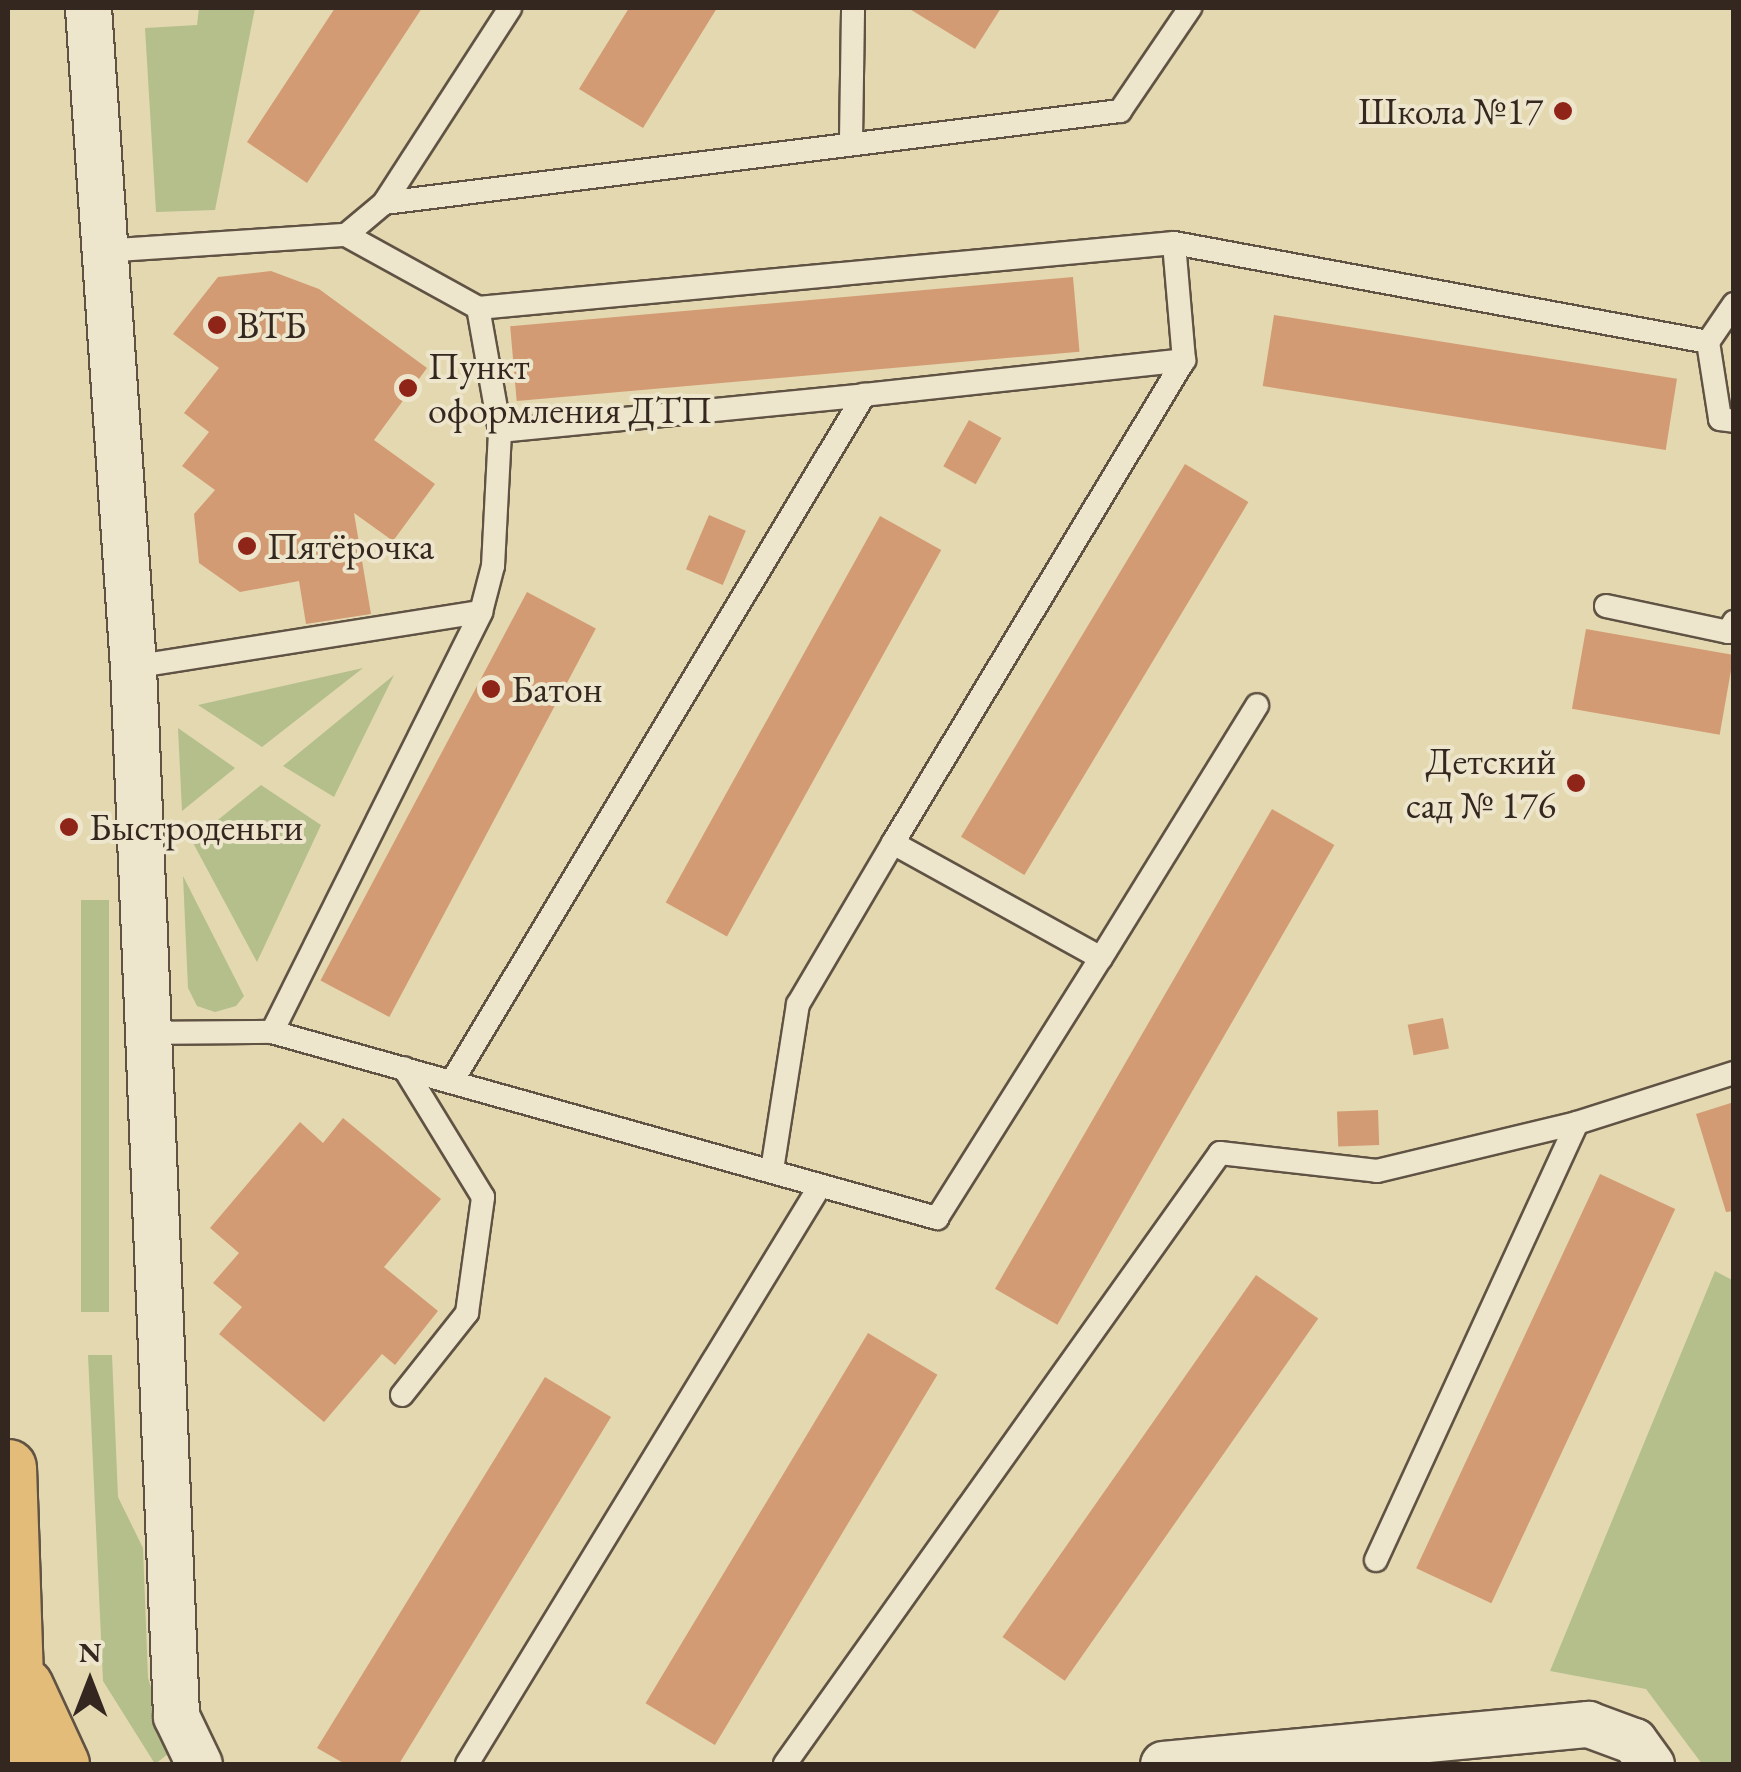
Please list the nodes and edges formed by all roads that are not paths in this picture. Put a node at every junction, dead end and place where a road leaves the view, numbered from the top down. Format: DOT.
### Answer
graph roads {
  1 [pos="88,8"];
  2 [pos="510,8"];
  3 [pos="853,8"];
  4 [pos="1190,8"];
  5 [pos="851,139"];
  6 [pos="384,203"];
  7 [pos="346,236"];
  8 [pos="1174,244"];
  9 [pos="102,252"];
  10 [pos="1734,304"];
  11 [pos="478,308"];
  12 [pos="1708,342"];
  13 [pos="1184,360"];
  14 [pos="864,395"];
  15 [pos="1734,422"];
  16 [pos="500,431"];
  17 [pos="1606,606"];
  18 [pos="480,612"];
  19 [pos="1732,629"];
  20 [pos="133,666"];
  21 [pos="1257,705"];
  22 [pos="892,844"];
  23 [pos="1101,958"];
  24 [pos="272,1032"];
  25 [pos="147,1033"];
  26 [pos="404,1068"];
  27 [pos="1734,1073"];
  28 [pos="454,1078"];
  29 [pos="1576,1123"];
  30 [pos="772,1170"];
  31 [pos="820,1186"];
  32 [pos="402,1395"];
  33 [pos="8,1468"];
  34 [pos="1376,1560"];
  35 [pos="14,1662"];
  36 [pos="18,1764"];
  37 [pos="62,1764"];
  38 [pos="199,1764"];
  39 [pos="467,1764"];
  40 [pos="785,1764"];
  41 [pos="1163,1764"];
  42 [pos="1652,1764"];
  1 -- 9 [label="street"];
  2 -- 6 [label="lane"];
  3 -- 5 [label="lane"];
  4 -- 5 [label="lane"];
  5 -- 6 [label="lane"];
  6 -- 7 [label="lane"];
  7 -- 9 [label="lane"];
  7 -- 11 [label="lane"];
  8 -- 11 [label="lane"];
  8 -- 12 [label="lane"];
  8 -- 13 [label="lane"];
  9 -- 20 [label="street"];
  10 -- 12 [label="lane"];
  11 -- 16 [label="lane"];
  12 -- 15 [label="lane"];
  13 -- 14 [label="lane"];
  13 -- 22 [label="lane"];
  14 -- 16 [label="lane"];
  14 -- 28 [label="lane"];
  16 -- 18 [label="lane"];
  17 -- 19 [label="lane"];
  18 -- 20 [label="lane"];
  18 -- 24 [label="lane"];
  20 -- 25 [label="street"];
  21 -- 23 [label="lane"];
  22 -- 23 [label="lane"];
  22 -- 30 [label="lane"];
  23 -- 31 [label="lane"];
  24 -- 25 [label="lane"];
  24 -- 26 [label="lane"];
  25 -- 38 [label="street"];
  26 -- 28 [label="lane"];
  26 -- 32 [label="lane"];
  27 -- 29 [label="lane"];
  28 -- 30 [label="lane"];
  29 -- 34 [label="lane"];
  29 -- 40 [label="lane"];
  30 -- 31 [label="lane"];
  31 -- 39 [label="lane"];
  33 -- 35 [label="highway"];
  35 -- 36 [label="highway"];
  35 -- 37 [label="highway"];
  41 -- 42 [label="street"];
}
